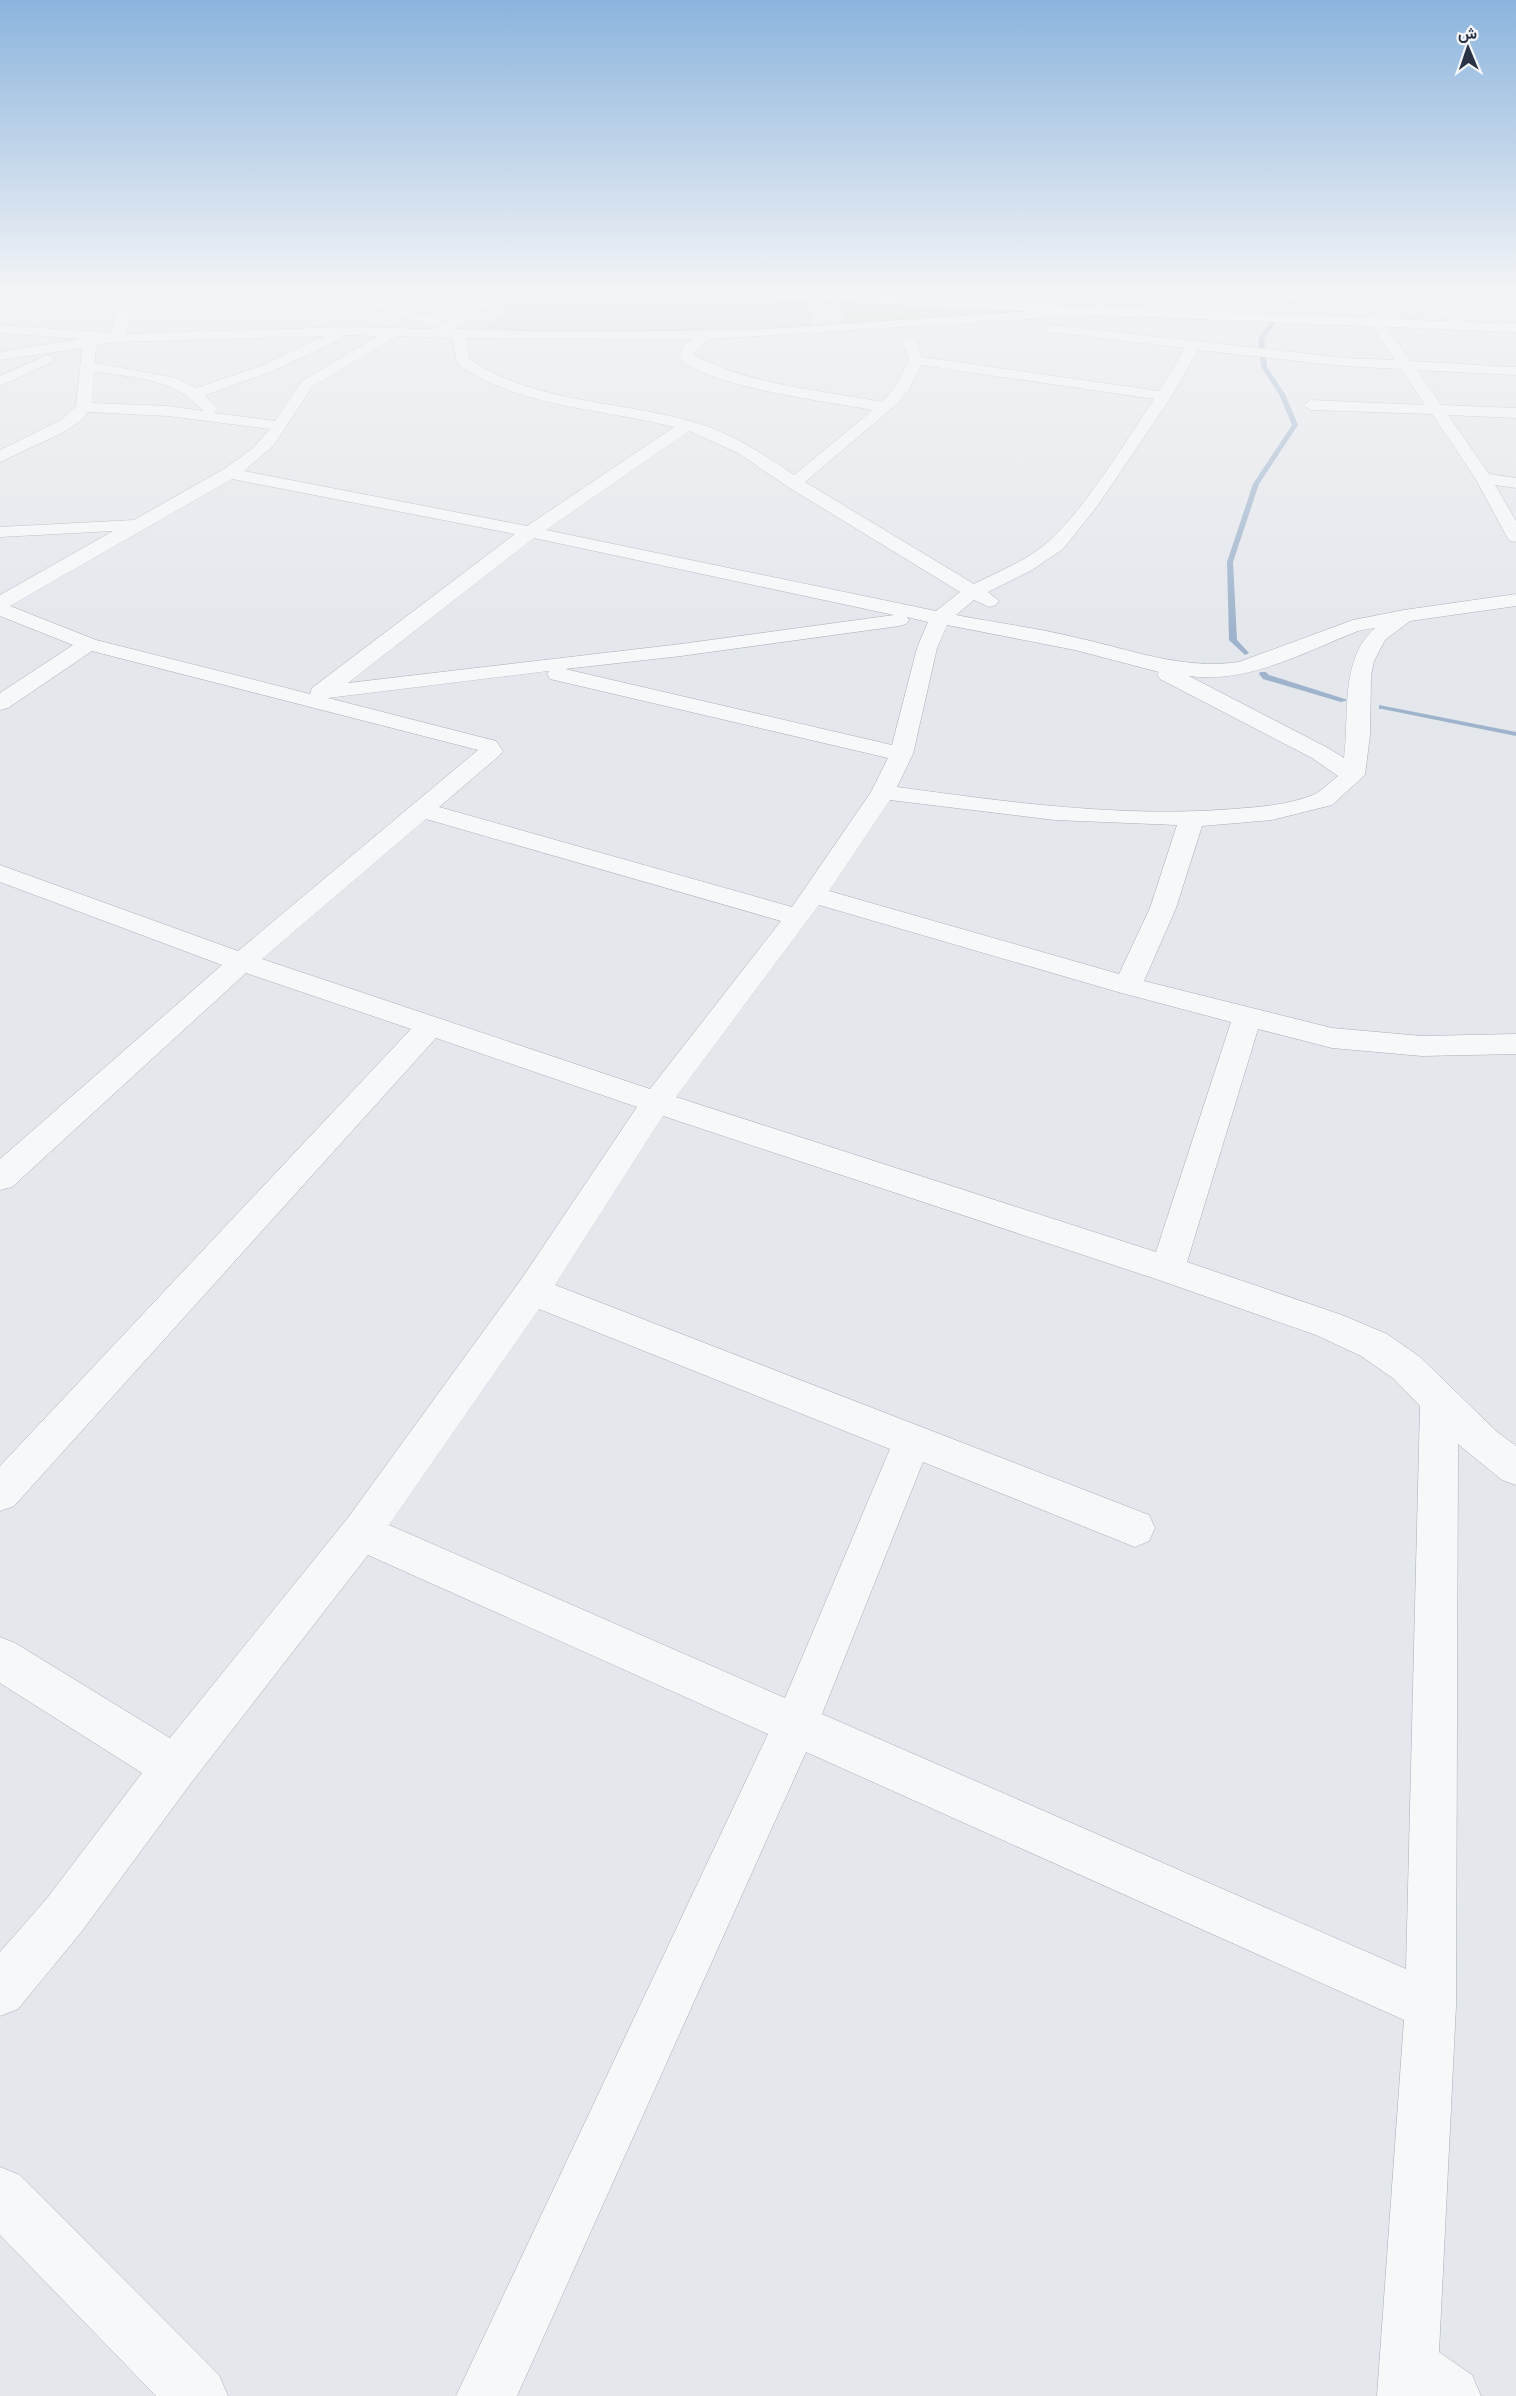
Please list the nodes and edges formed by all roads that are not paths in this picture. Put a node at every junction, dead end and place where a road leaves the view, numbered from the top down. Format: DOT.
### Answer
graph roads {
  1 [pos="205,404"];
  2 [pos="291,404"];
  3 [pos="584,404"];
  4 [pos="869,404"];
  5 [pos="887,404"];
  6 [pos="1159,404"];
  7 [pos="1435,404"];
  8 [pos="1311,405"];
  9 [pos="84,406"];
  10 [pos="884,407"];
  11 [pos="1439,410"];
  12 [pos="1516,412"];
  13 [pos="218,417"];
  14 [pos="687,425"];
  15 [pos="279,426"];
  16 [pos="0,457"];
  17 [pos="230,473"];
  18 [pos="1483,478"];
  19 [pos="795,483"];
  20 [pos="1516,483"];
  21 [pos="137,525"];
  22 [pos="0,532"];
  23 [pos="530,532"];
  24 [pos="1516,537"];
  25 [pos="972,592"];
  26 [pos="1516,600"];
  27 [pos="0,603"];
  28 [pos="0,609"];
  29 [pos="1404,616"];
  30 [pos="933,618"];
  31 [pos="1065,641"];
  32 [pos="89,644"];
  33 [pos="1142,661"];
  34 [pos="522,667"];
  35 [pos="316,697"];
  36 [pos="0,703"];
  37 [pos="901,754"];
  38 [pos="1353,775"];
  39 [pos="884,792"];
  40 [pos="422,810"];
  41 [pos="1192,818"];
  42 [pos="0,873"];
  43 [pos="806,906"];
  44 [pos="242,962"];
  45 [pos="1128,986"];
  46 [pos="1247,1018"];
  47 [pos="431,1026"];
  48 [pos="1516,1044"];
  49 [pos="656,1102"];
  50 [pos="0,1178"];
  51 [pos="1168,1269"];
  52 [pos="532,1291"];
  53 [pos="1439,1400"];
  54 [pos="912,1441"];
  55 [pos="1516,1468"];
  56 [pos="0,1492"];
  57 [pos="1135,1528"];
  58 [pos="362,1532"];
  59 [pos="0,1658"];
  60 [pos="796,1724"];
  61 [pos="175,1767"];
  62 [pos="0,1991"];
  63 [pos="1431,2006"];
  64 [pos="0,2195"];
  65 [pos="1422,2386"];
  66 [pos="198,2396"];
  67 [pos="486,2396"];
  1 -- 13 [label="street"];
  2 -- 15 [label="street"];
  3 -- 14 [label="street"];
  4 -- 10 [label="street"];
  5 -- 10 [label="street"];
  6 -- 25 [label="street"];
  7 -- 11 [label="street"];
  8 -- 11 [label="street"];
  9 -- 13 [label="street"];
  9 -- 16 [label="street"];
  10 -- 19 [label="street"];
  11 -- 12 [label="street"];
  11 -- 18 [label="street"];
  13 -- 15 [label="street"];
  14 -- 19 [label="street"];
  14 -- 23 [label="street"];
  15 -- 17 [label="street"];
  17 -- 21 [label="street"];
  17 -- 23 [label="street"];
  18 -- 20 [label="street"];
  18 -- 24 [label="street"];
  19 -- 25 [label="street"];
  21 -- 22 [label="street"];
  21 -- 27 [label="street"];
  23 -- 30 [label="street"];
  23 -- 35 [label="street"];
  25 -- 30 [label="street"];
  25 -- 31 [label="street"];
  26 -- 29 [label="street"];
  28 -- 32 [label="street"];
  29 -- 33 [label="street"];
  29 -- 38 [label="street"];
  30 -- 31 [label="street"];
  30 -- 34 [label="street"];
  30 -- 37 [label="street"];
  31 -- 33 [label="street"];
  32 -- 35 [label="street"];
  32 -- 36 [label="street"];
  33 -- 38 [label="street"];
  34 -- 35 [label="street"];
  34 -- 37 [label="street"];
  35 -- 40 [label="street"];
  37 -- 39 [label="street"];
  38 -- 41 [label="street"];
  39 -- 41 [label="street"];
  39 -- 43 [label="street"];
  40 -- 43 [label="street"];
  40 -- 44 [label="street"];
  41 -- 45 [label="street"];
  42 -- 44 [label="street"];
  43 -- 45 [label="street"];
  43 -- 49 [label="street"];
  44 -- 47 [label="street"];
  44 -- 50 [label="street"];
  45 -- 46 [label="street"];
  46 -- 48 [label="street"];
  46 -- 51 [label="street"];
  47 -- 49 [label="street"];
  47 -- 56 [label="street"];
  49 -- 51 [label="street"];
  49 -- 52 [label="street"];
  51 -- 53 [label="street"];
  52 -- 54 [label="street"];
  52 -- 58 [label="street"];
  53 -- 55 [label="street"];
  53 -- 63 [label="street"];
  54 -- 57 [label="street"];
  54 -- 60 [label="street"];
  58 -- 60 [label="street"];
  58 -- 61 [label="street"];
  59 -- 61 [label="street"];
  60 -- 63 [label="street"];
  60 -- 67 [label="street"];
  61 -- 62 [label="street"];
  63 -- 65 [label="street"];
  64 -- 66 [label="street"];
}
